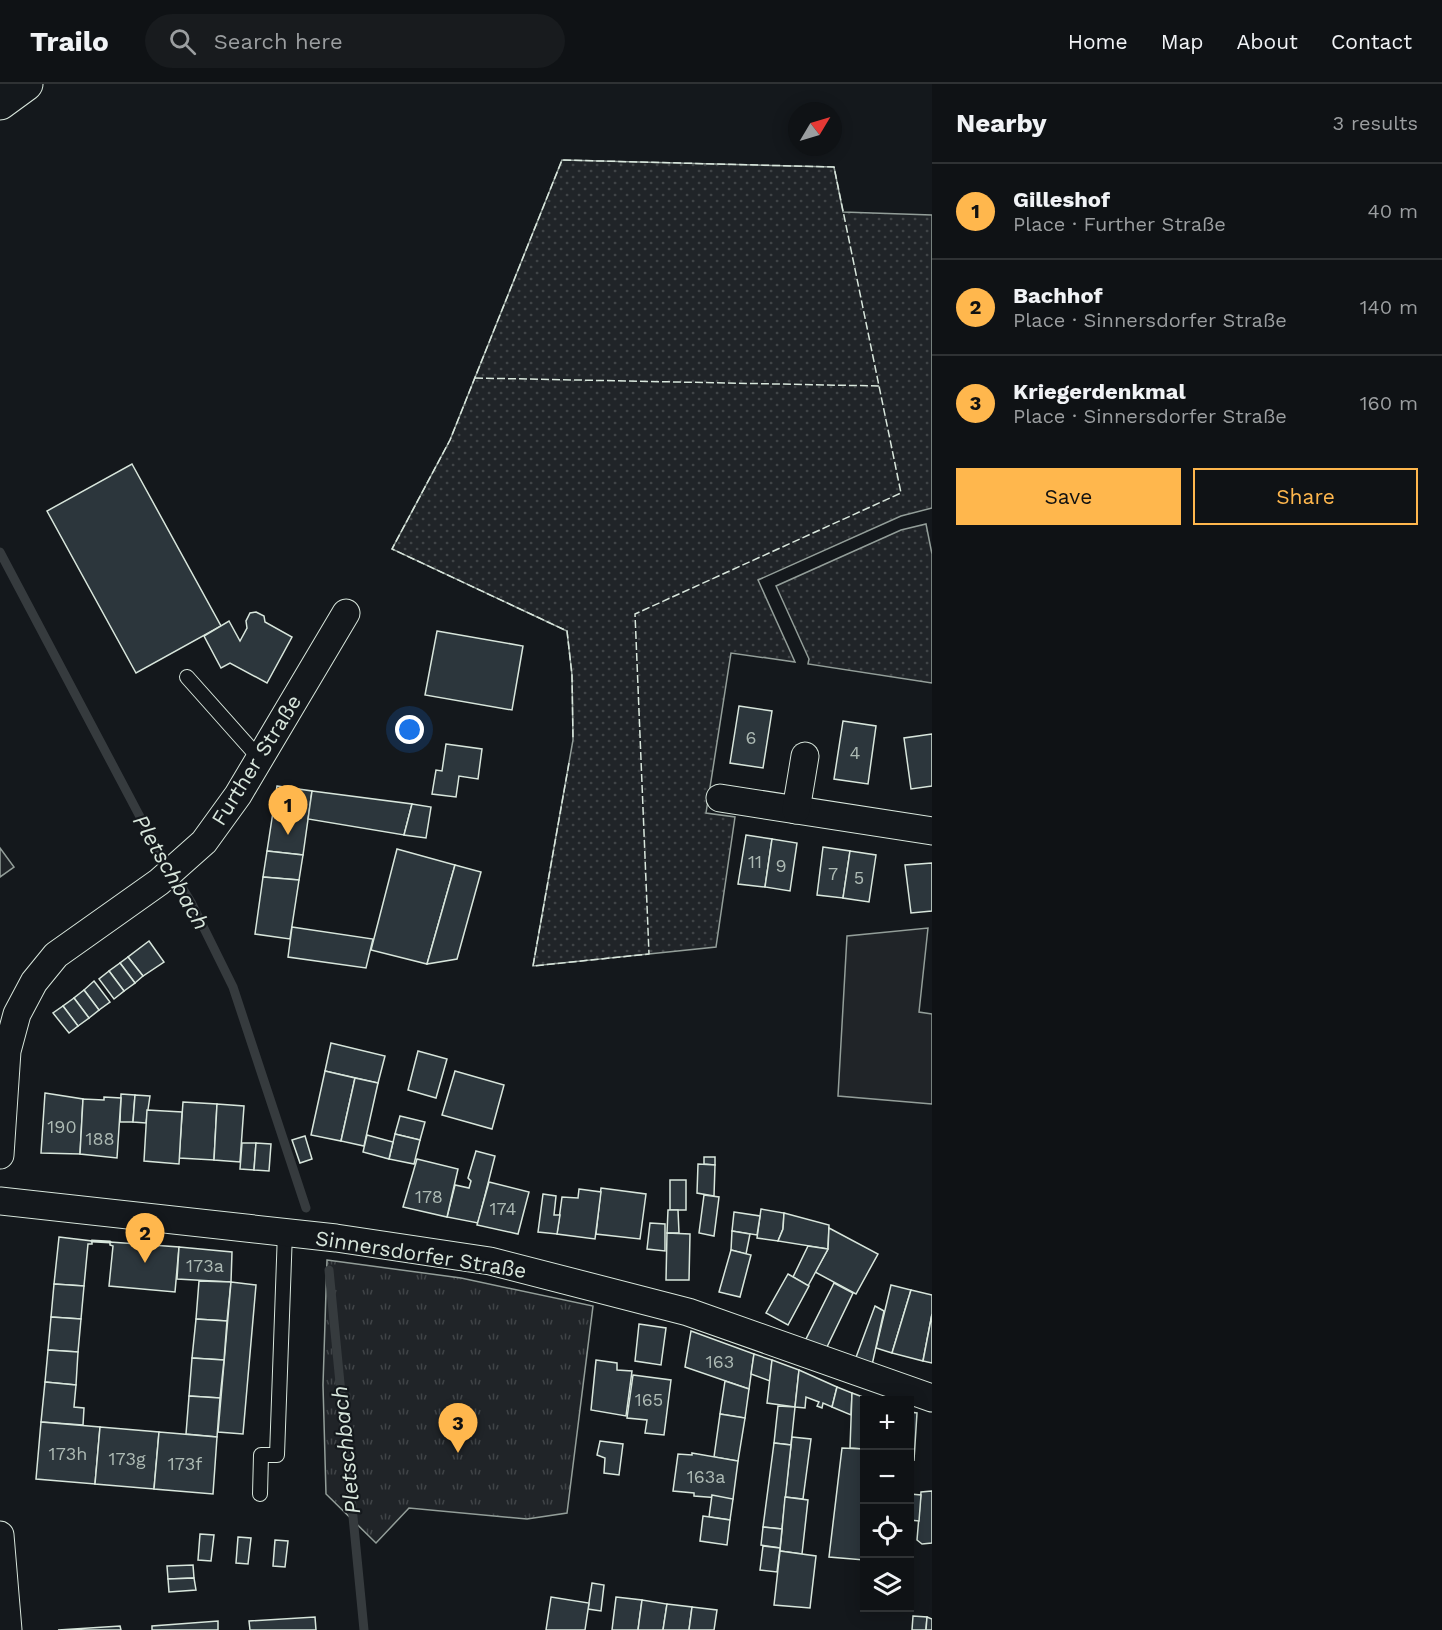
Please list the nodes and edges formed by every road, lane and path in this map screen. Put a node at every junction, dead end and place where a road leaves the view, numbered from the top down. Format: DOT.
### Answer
graph roads {
  1 [pos="26,84"];
  2 [pos="0,103"];
  3 [pos="346,613"];
  4 [pos="187,677"];
  5 [pos="805,756"];
  6 [pos="259,758"];
  7 [pos="720,798"];
  8 [pos="796,810"];
  9 [pos="932,831"];
  10 [pos="0,1155"];
  11 [pos="0,1201"];
  12 [pos="285,1232"];
  13 [pos="932,1398"];
  14 [pos="260,1494"];
  15 [pos="0,1535"];
  16 [pos="8,1630"];
  1 -- 2 [label="main road"];
  3 -- 6 [label="street, Further Straße"];
  4 -- 6 [label="lane"];
  5 -- 8 [label="street"];
  6 -- 10 [label="street, Further Straße"];
  7 -- 8 [label="street"];
  8 -- 9 [label="street"];
  11 -- 12 [label="street, Sinnersdorfer Straße"];
  12 -- 13 [label="street, Sinnersdorfer Straße"];
  12 -- 14 [label="lane"];
  15 -- 16 [label="street"];
}
